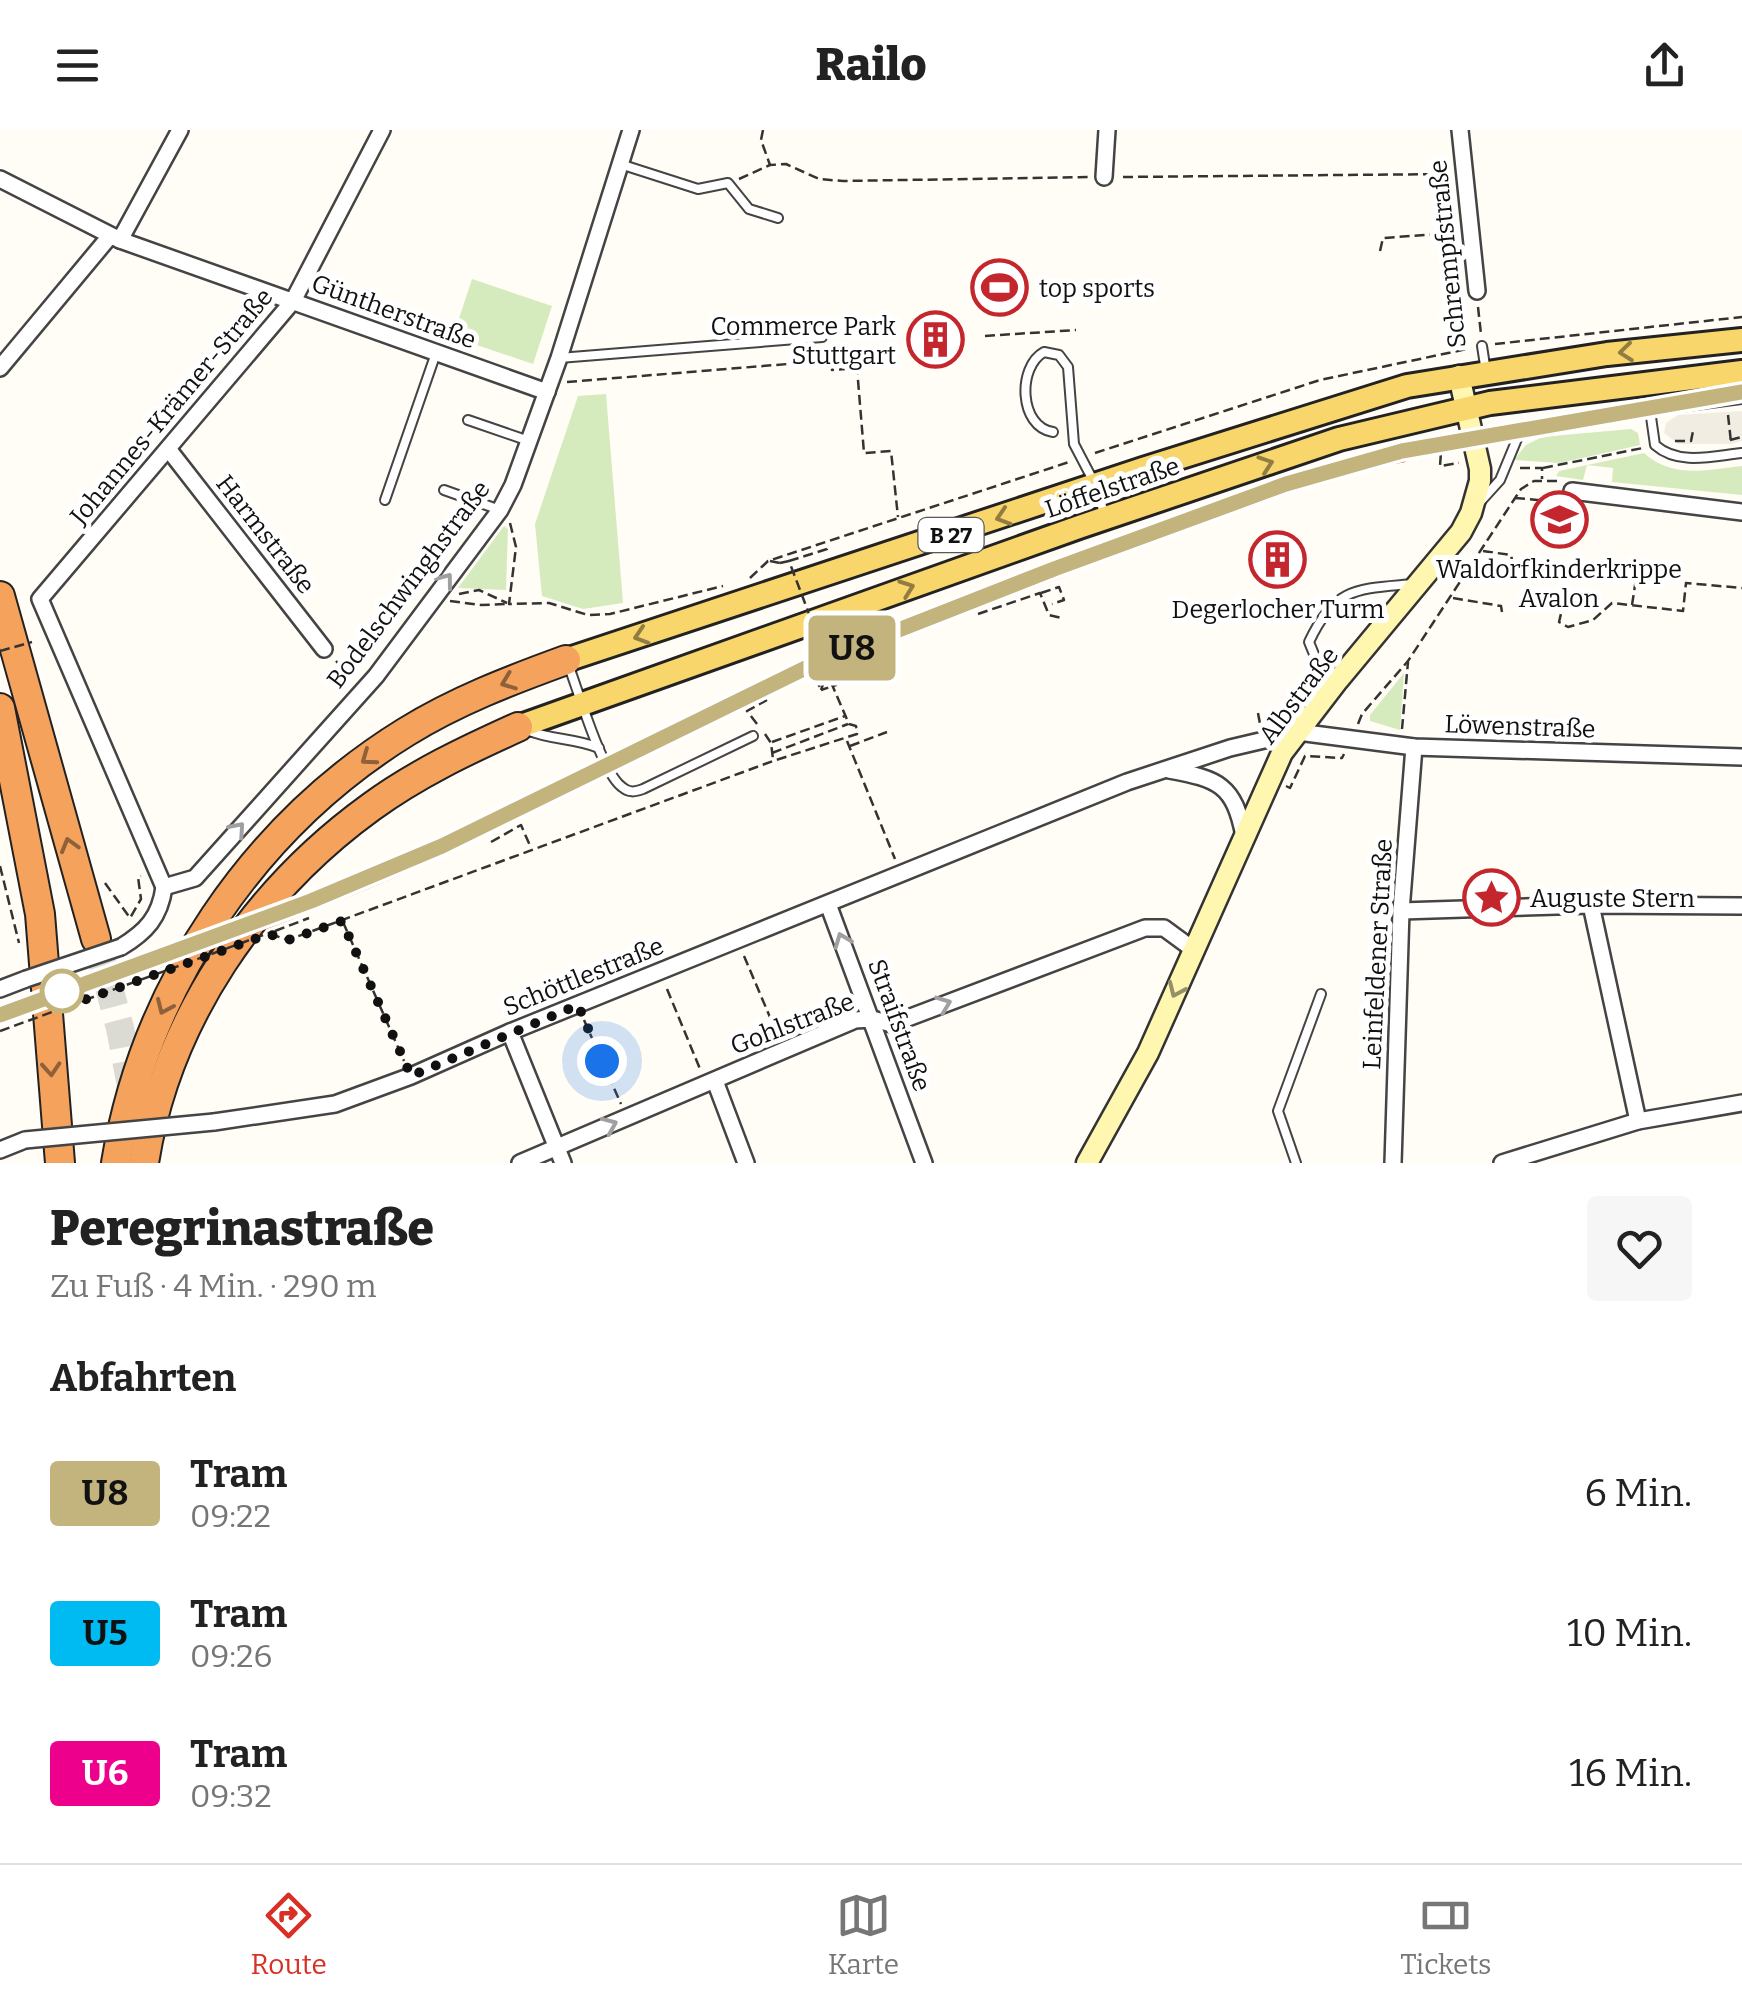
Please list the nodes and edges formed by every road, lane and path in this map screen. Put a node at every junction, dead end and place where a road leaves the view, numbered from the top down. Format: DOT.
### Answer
graph roads {
  1 [pos="180,130"];
  2 [pos="382,130"];
  3 [pos="631,130"];
  4 [pos="764,130"];
  5 [pos="1107,130"];
  6 [pos="1460,130"];
  7 [pos="620,164"];
  8 [pos="770,165"];
  9 [pos="1104,177"];
  10 [pos="0,179"];
  11 [pos="778,218"];
  12 [pos="1470,232"];
  13 [pos="115,238"];
  14 [pos="1380,251"];
  15 [pos="1476,290"];
  16 [pos="293,301"];
  17 [pos="1742,317"];
  18 [pos="1076,330"];
  19 [pos="822,336"];
  20 [pos="985,336"];
  21 [pos="1742,340"];
  22 [pos="1482,346"];
  23 [pos="436,353"];
  24 [pos="886,356"];
  25 [pos="559,358"];
  26 [pos="832,360"];
  27 [pos="0,368"];
  28 [pos="1486,372"];
  29 [pos="1742,372"];
  30 [pos="1459,376"];
  31 [pos="549,388"];
  32 [pos="1742,399"];
  33 [pos="1466,408"];
  34 [pos="1650,410"];
  35 [pos="1728,414"];
  36 [pos="468,420"];
  37 [pos="1522,427"];
  38 [pos="1053,432"];
  39 [pos="1693,432"];
  40 [pos="1473,434"];
  41 [pos="1742,437"];
  42 [pos="529,440"];
  43 [pos="1656,445"];
  44 [pos="169,450"];
  45 [pos="1742,453"];
  46 [pos="1080,458"];
  47 [pos="1542,468"];
  48 [pos="1096,486"];
  49 [pos="444,490"];
  50 [pos="1572,490"];
  51 [pos="1515,498"];
  52 [pos="385,500"];
  53 [pos="500,510"];
  54 [pos="1742,512"];
  55 [pos="1472,513"];
  56 [pos="898,518"];
  57 [pos="1106,518"];
  58 [pos="826,542"];
  59 [pos="1482,550"];
  60 [pos="768,560"];
  61 [pos="1512,560"];
  62 [pos="789,561"];
  63 [pos="1037,566"];
  64 [pos="749,578"];
  65 [pos="732,584"];
  66 [pos="1417,584"];
  67 [pos="1742,588"];
  68 [pos="969,593"];
  69 [pos="1040,593"];
  70 [pos="0,596"];
  71 [pos="432,598"];
  72 [pos="1451,598"];
  73 [pos="1478,602"];
  74 [pos="509,604"];
  75 [pos="1052,604"];
  76 [pos="1632,605"];
  77 [pos="1477,609"];
  78 [pos="1502,612"];
  79 [pos="978,614"];
  80 [pos="1062,618"];
  81 [pos="854,630"];
  82 [pos="871,632"];
  83 [pos="32,642"];
  84 [pos="808,644"];
  85 [pos="324,649"];
  86 [pos="0,651"];
  87 [pos="812,654"];
  88 [pos="566,660"];
  89 [pos="1408,661"];
  90 [pos="815,678"];
  91 [pos="1338,680"];
  92 [pos="822,690"];
  93 [pos="767,700"];
  94 [pos="583,703"];
  95 [pos="0,708"];
  96 [pos="846,716"];
  97 [pos="849,724"];
  98 [pos="518,727"];
  99 [pos="887,732"];
  100 [pos="1298,732"];
  101 [pos="753,736"];
  102 [pos="846,739"];
  103 [pos="1350,740"];
  104 [pos="771,743"];
  105 [pos="849,747"];
  106 [pos="1407,747"];
  107 [pos="599,748"];
  108 [pos="772,753"];
  109 [pos="1742,757"];
  110 [pos="773,761"];
  111 [pos="1165,770"];
  112 [pos="1271,780"];
  113 [pos="1244,838"];
  114 [pos="491,842"];
  115 [pos="532,850"];
  116 [pos="0,866"];
  117 [pos="156,868"];
  118 [pos="902,874"];
  119 [pos="102,878"];
  120 [pos="164,887"];
  121 [pos="828,904"];
  122 [pos="1591,905"];
  123 [pos="1742,906"];
  124 [pos="1401,911"];
  125 [pos="308,918"];
  126 [pos="342,921"];
  127 [pos="269,934"];
  128 [pos="738,940"];
  129 [pos="109,943"];
  130 [pos="19,944"];
  131 [pos="1194,950"];
  132 [pos="660,972"];
  133 [pos="0,989"];
  134 [pos="1321,994"];
  135 [pos="578,1005"];
  136 [pos="872,1019"];
  137 [pos="0,1030"];
  138 [pos="510,1032"];
  139 [pos="784,1050"];
  140 [pos="411,1076"];
  141 [pos="711,1082"];
  142 [pos="1742,1103"];
  143 [pos="626,1118"];
  144 [pos="1638,1121"];
  145 [pos="0,1150"];
  146 [pos="559,1155"];
  147 [pos="60,1163"];
  148 [pos="116,1163"];
  149 [pos="144,1163"];
  150 [pos="520,1163"];
  151 [pos="746,1163"];
  152 [pos="924,1163"];
  153 [pos="1088,1163"];
  154 [pos="1296,1163"];
  155 [pos="1392,1163"];
  156 [pos="1502,1163"];
  1 -- 13 [label="street"];
  2 -- 16 [label="street, Johannes-Krämer-Straße"];
  3 -- 7 [label="street, Bodelschwinghstraße"];
  4 -- 8 [label="path"];
  5 -- 9 [label="street"];
  6 -- 12 [label="street, Schrempfstraße"];
  7 -- 11 [label="lane"];
  7 -- 25 [label="street, Bodelschwinghstraße"];
  10 -- 13 [label="street, Güntherstraße"];
  12 -- 14 [label="path"];
  12 -- 15 [label="street, Schrempfstraße"];
  13 -- 16 [label="street, Güntherstraße"];
  13 -- 27 [label="street"];
  15 -- 22 [label="path, Schrempfstraße"];
  16 -- 23 [label="street, Güntherstraße"];
  16 -- 44 [label="street, Johannes-Krämer-Straße"];
  17 -- 22 [label="path"];
  18 -- 20 [label="path"];
  19 -- 25 [label="lane"];
  21 -- 28 [label="main road, Löffelstraße / B 27, one-way"];
  22 -- 28 [label="lane, Schrempfstraße"];
  22 -- 46 [label="path"];
  23 -- 31 [label="street, Güntherstraße"];
  23 -- 52 [label="lane"];
  24 -- 26 [label="path"];
  25 -- 31 [label="street, Bodelschwinghstraße"];
  26 -- 31 [label="path"];
  26 -- 56 [label="path"];
  28 -- 30 [label="main road, Löffelstraße / B 27"];
  29 -- 33 [label="main road, Löffelstraße / B 27"];
  30 -- 33 [label="street, Albstraße"];
  30 -- 48 [label="main road, Löffelstraße / B 27"];
  31 -- 42 [label="street, Bodelschwinghstraße"];
  32 -- 34 [label="lane"];
  33 -- 40 [label="street, Albstraße"];
  57 -- 33 [label="main road, Löffelstraße / B 27, one-way"];
  34 -- 37 [label="lane"];
  34 -- 43 [label="lane"];
  35 -- 41 [label="path"];
  36 -- 42 [label="lane"];
  37 -- 40 [label="lane"];
  37 -- 55 [label="lane"];
  38 -- 46 [label="lane"];
  39 -- 43 [label="path"];
  40 -- 55 [label="street, Albstraße"];
  42 -- 53 [label="street, Bodelschwinghstraße"];
  43 -- 45 [label="lane"];
  43 -- 47 [label="path"];
  44 -- 85 [label="street, Harmstraße"];
  44 -- 117 [label="street, Johannes-Krämer-Straße"];
  46 -- 48 [label="lane"];
  46 -- 56 [label="path"];
  48 -- 57 [label="lane"];
  48 -- 88 [label="main road, Löffelstraße / B 27, one-way"];
  49 -- 53 [label="lane"];
  50 -- 51 [label="path"];
  50 -- 51 [label="path"];
  50 -- 54 [label="street"];
  51 -- 59 [label="path"];
  71 -- 53 [label="street, Bodelschwinghstraße, one-way"];
  53 -- 74 [label="path"];
  55 -- 66 [label="street, Albstraße"];
  56 -- 58 [label="path"];
  94 -- 57 [label="main road, Löffelstraße / B 27, one-way"];
  58 -- 60 [label="path"];
  58 -- 62 [label="path"];
  59 -- 61 [label="path"];
  59 -- 72 [label="path"];
  60 -- 62 [label="path, bridge"];
  60 -- 64 [label="path"];
  62 -- 92 [label="path, bridge"];
  63 -- 68 [label="path"];
  65 -- 74 [label="path"];
  66 -- 91 [label="street, Albstraße"];
  66 -- 91 [label="lane"];
  67 -- 76 [label="path"];
  69 -- 75 [label="path"];
  69 -- 79 [label="path"];
  69 -- 80 [label="path"];
  129 -- 70 [label="highway, one-way"];
  71 -- 74 [label="path"];
  71 -- 74 [label="path"];
  120 -- 71 [label="street, Bodelschwinghstraße, one-way"];
  72 -- 73 [label="path"];
  72 -- 89 [label="path"];
  73 -- 77 [label="path"];
  73 -- 78 [label="path"];
  76 -- 76 [label="path"];
  81 -- 82 [label="path"];
  83 -- 86 [label="path, bridge"];
  84 -- 87 [label="path"];
  88 -- 94 [label="lane"];
  88 -- 148 [label="highway, one-way"];
  89 -- 103 [label="path"];
  89 -- 106 [label="path"];
  90 -- 92 [label="path"];
  91 -- 100 [label="street, Albstraße"];
  92 -- 96 [label="path"];
  93 -- 104 [label="path"];
  94 -- 98 [label="main road, Löffelstraße / B 27"];
  94 -- 107 [label="lane"];
  95 -- 147 [label="highway, one-way"];
  96 -- 97 [label="path"];
  96 -- 104 [label="path"];
  97 -- 102 [label="path"];
  97 -- 108 [label="path"];
  98 -- 107 [label="lane"];
  98 -- 149 [label="highway"];
  99 -- 105 [label="path"];
  100 -- 103 [label="street, Löwenstraße"];
  100 -- 111 [label="street, Schöttlestraße"];
  100 -- 112 [label="street, Albstraße"];
  101 -- 107 [label="lane"];
  102 -- 105 [label="path"];
  102 -- 110 [label="path"];
  103 -- 106 [label="street, Löwenstraße"];
  103 -- 112 [label="path"];
  104 -- 108 [label="path"];
  105 -- 118 [label="path"];
  106 -- 109 [label="street, Löwenstraße"];
  106 -- 124 [label="street, Leinfeldener Straße"];
  108 -- 110 [label="path"];
  110 -- 115 [label="path"];
  111 -- 113 [label="street"];
  111 -- 118 [label="street, Schöttlestraße"];
  112 -- 113 [label="street, Albstraße"];
  113 -- 131 [label="street, Albstraße"];
  114 -- 115 [label="path"];
  115 -- 126 [label="path"];
  116 -- 130 [label="path"];
  117 -- 119 [label="path"];
  117 -- 120 [label="street"];
  118 -- 121 [label="street, Schöttlestraße"];
  120 -- 129 [label="street"];
  121 -- 128 [label="street, Schöttlestraße"];
  136 -- 121 [label="street, Straifstraße, one-way"];
  122 -- 123 [label="street"];
  122 -- 124 [label="street"];
  122 -- 144 [label="street"];
  124 -- 155 [label="street, Leinfeldener Straße"];
  125 -- 127 [label="path"];
  126 -- 127 [label="path"];
  126 -- 140 [label="path"];
  127 -- 137 [label="path, bridge"];
  128 -- 132 [label="street, Schöttlestraße"];
  128 -- 139 [label="path"];
  129 -- 133 [label="street, bridge"];
  136 -- 131 [label="street, Gohlstraße, one-way"];
  131 -- 153 [label="street, Albstraße, one-way"];
  132 -- 135 [label="street, Schöttlestraße"];
  132 -- 141 [label="path"];
  134 -- 154 [label="lane"];
  135 -- 138 [label="street, Schöttlestraße"];
  135 -- 143 [label="path"];
  136 -- 139 [label="street, Gohlstraße"];
  136 -- 152 [label="street, Straifstraße"];
  138 -- 140 [label="street, Schöttlestraße"];
  138 -- 146 [label="street"];
  139 -- 141 [label="street, Gohlstraße"];
  140 -- 145 [label="street, Schöttlestraße, bridge"];
  141 -- 143 [label="street, Gohlstraße"];
  141 -- 151 [label="street"];
  142 -- 144 [label="street"];
  146 -- 143 [label="street, Gohlstraße, one-way"];
  144 -- 156 [label="street"];
  146 -- 150 [label="street, Gohlstraße"];
}
